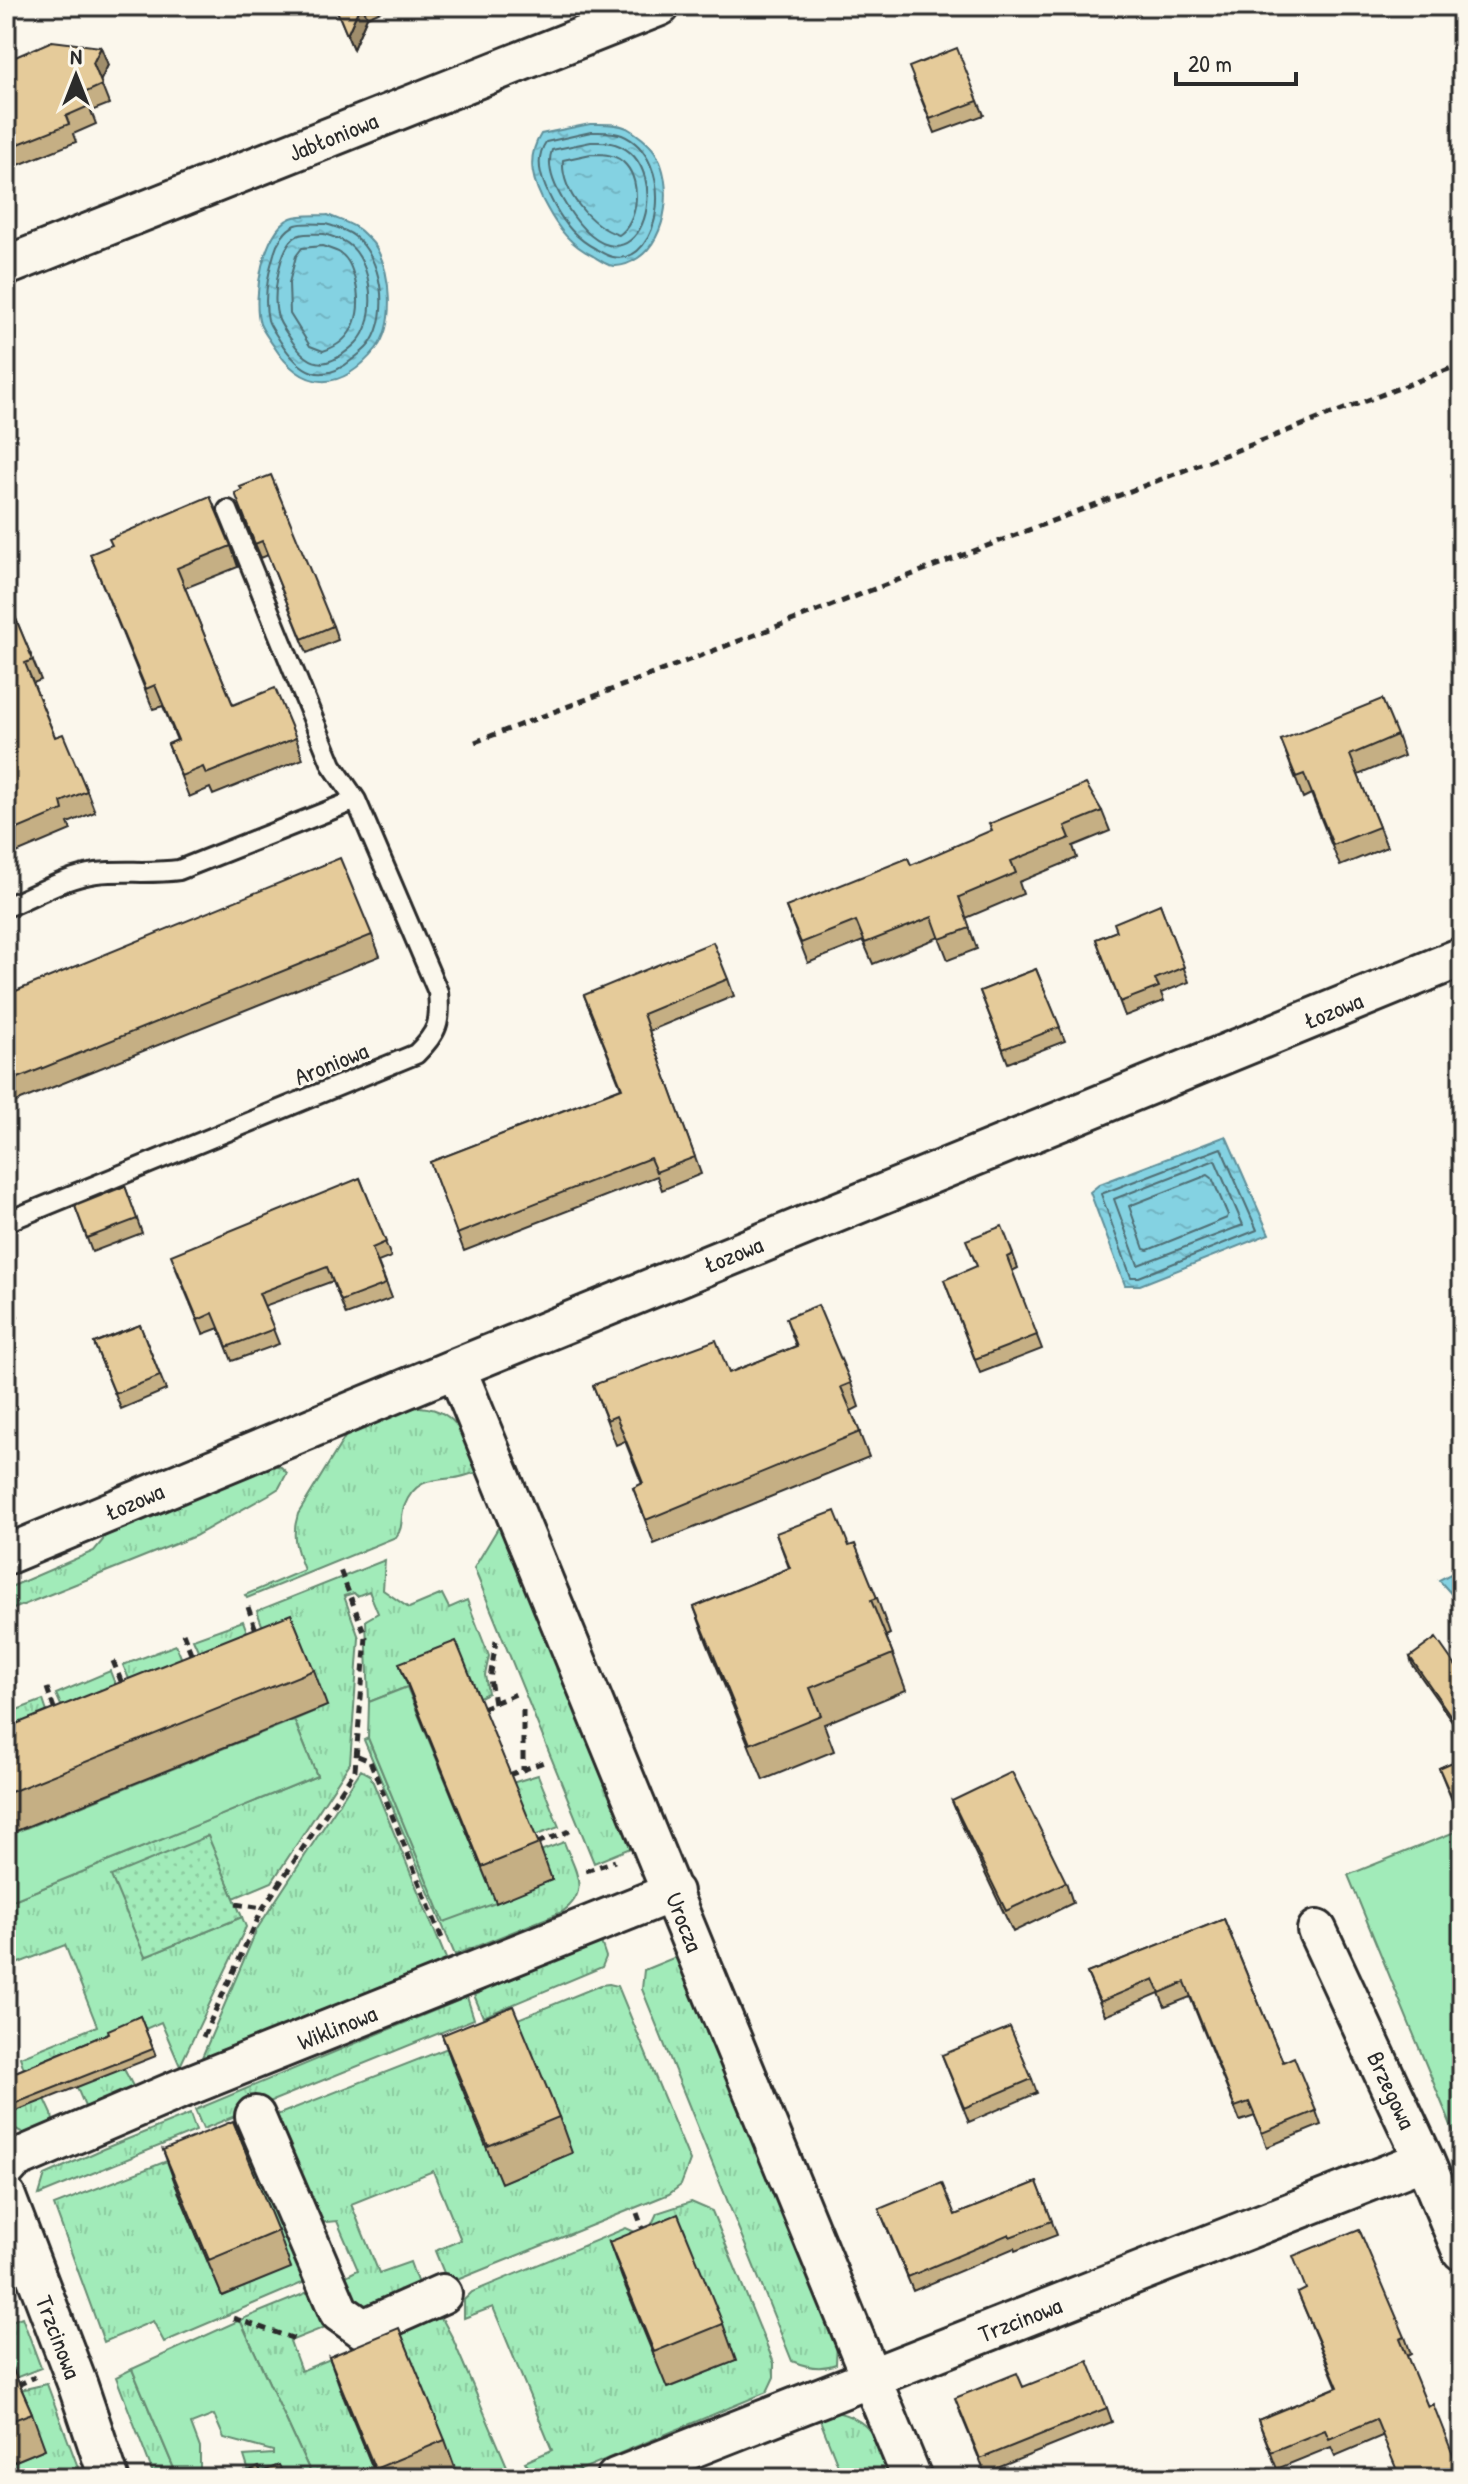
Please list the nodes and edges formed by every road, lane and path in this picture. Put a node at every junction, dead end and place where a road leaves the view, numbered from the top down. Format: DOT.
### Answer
graph roads {
  1 [pos="660,6"];
  2 [pos="6,266"];
  3 [pos="1462,364"];
  4 [pos="228,510"];
  5 [pos="475,742"];
  6 [pos="356,800"];
  7 [pos="6,907"];
  8 [pos="1462,957"];
  9 [pos="6,1222"];
  10 [pos="456,1368"];
  11 [pos="6,1555"];
  12 [pos="340,1570"];
  13 [pos="248,1607"];
  14 [pos="183,1633"];
  15 [pos="258,1636"];
  16 [pos="496,1641"];
  17 [pos="113,1661"];
  18 [pos="194,1661"];
  19 [pos="47,1688"];
  20 [pos="124,1690"];
  21 [pos="516,1694"];
  22 [pos="494,1703"];
  23 [pos="482,1708"];
  24 [pos="523,1710"];
  25 [pos="57,1717"];
  26 [pos="358,1756"];
  27 [pos="544,1762"];
  28 [pos="523,1770"];
  29 [pos="509,1775"];
  30 [pos="570,1831"];
  31 [pos="537,1843"];
  32 [pos="673,1892"];
  33 [pos="236,1904"];
  34 [pos="263,1908"];
  35 [pos="1317,1930"];
  36 [pos="459,1979"];
  37 [pos="180,2089"];
  38 [pos="255,2116"];
  39 [pos="9,2157"];
  40 [pos="1424,2160"];
  41 [pos="8,2209"];
  42 [pos="637,2213"];
  43 [pos="646,2239"];
  44 [pos="1462,2251"];
  45 [pos="442,2294"];
  46 [pos="233,2318"];
  47 [pos="295,2339"];
  48 [pos="872,2377"];
  49 [pos="109,2478"];
  50 [pos="616,2478"];
  51 [pos="912,2478"];
  1 -- 2 [label="street, Jabłoniowa"];
  3 -- 5 [label="path"];
  4 -- 6 [label="lane, Aroniowa"];
  6 -- 7 [label="lane"];
  6 -- 9 [label="lane, Aroniowa"];
  8 -- 10 [label="street, Łozowa"];
  10 -- 11 [label="street, Łozowa"];
  10 -- 32 [label="street, Urocza"];
  12 -- 26 [label="path"];
  13 -- 15 [label="path"];
  14 -- 18 [label="path"];
  16 -- 22 [label="path"];
  17 -- 20 [label="path"];
  19 -- 25 [label="path"];
  21 -- 22 [label="path"];
  22 -- 23 [label="path"];
  24 -- 28 [label="path"];
  26 -- 34 [label="path"];
  26 -- 36 [label="path"];
  27 -- 28 [label="path"];
  28 -- 29 [label="path"];
  30 -- 31 [label="path"];
  32 -- 36 [label="street, Wiklinowa"];
  32 -- 48 [label="street, Urocza"];
  33 -- 34 [label="path"];
  34 -- 37 [label="path"];
  35 -- 40 [label="street, Brzegowa"];
  36 -- 37 [label="street, Wiklinowa"];
  37 -- 39 [label="street, Wiklinowa"];
  38 -- 45 [label="street"];
  40 -- 44 [label="street, Brzegowa"];
  40 -- 48 [label="street, Trzcinowa"];
  41 -- 49 [label="street, Trzcinowa"];
  42 -- 43 [label="path"];
  46 -- 47 [label="path"];
  48 -- 50 [label="street, Trzcinowa"];
  48 -- 51 [label="street, Urocza"];
}
